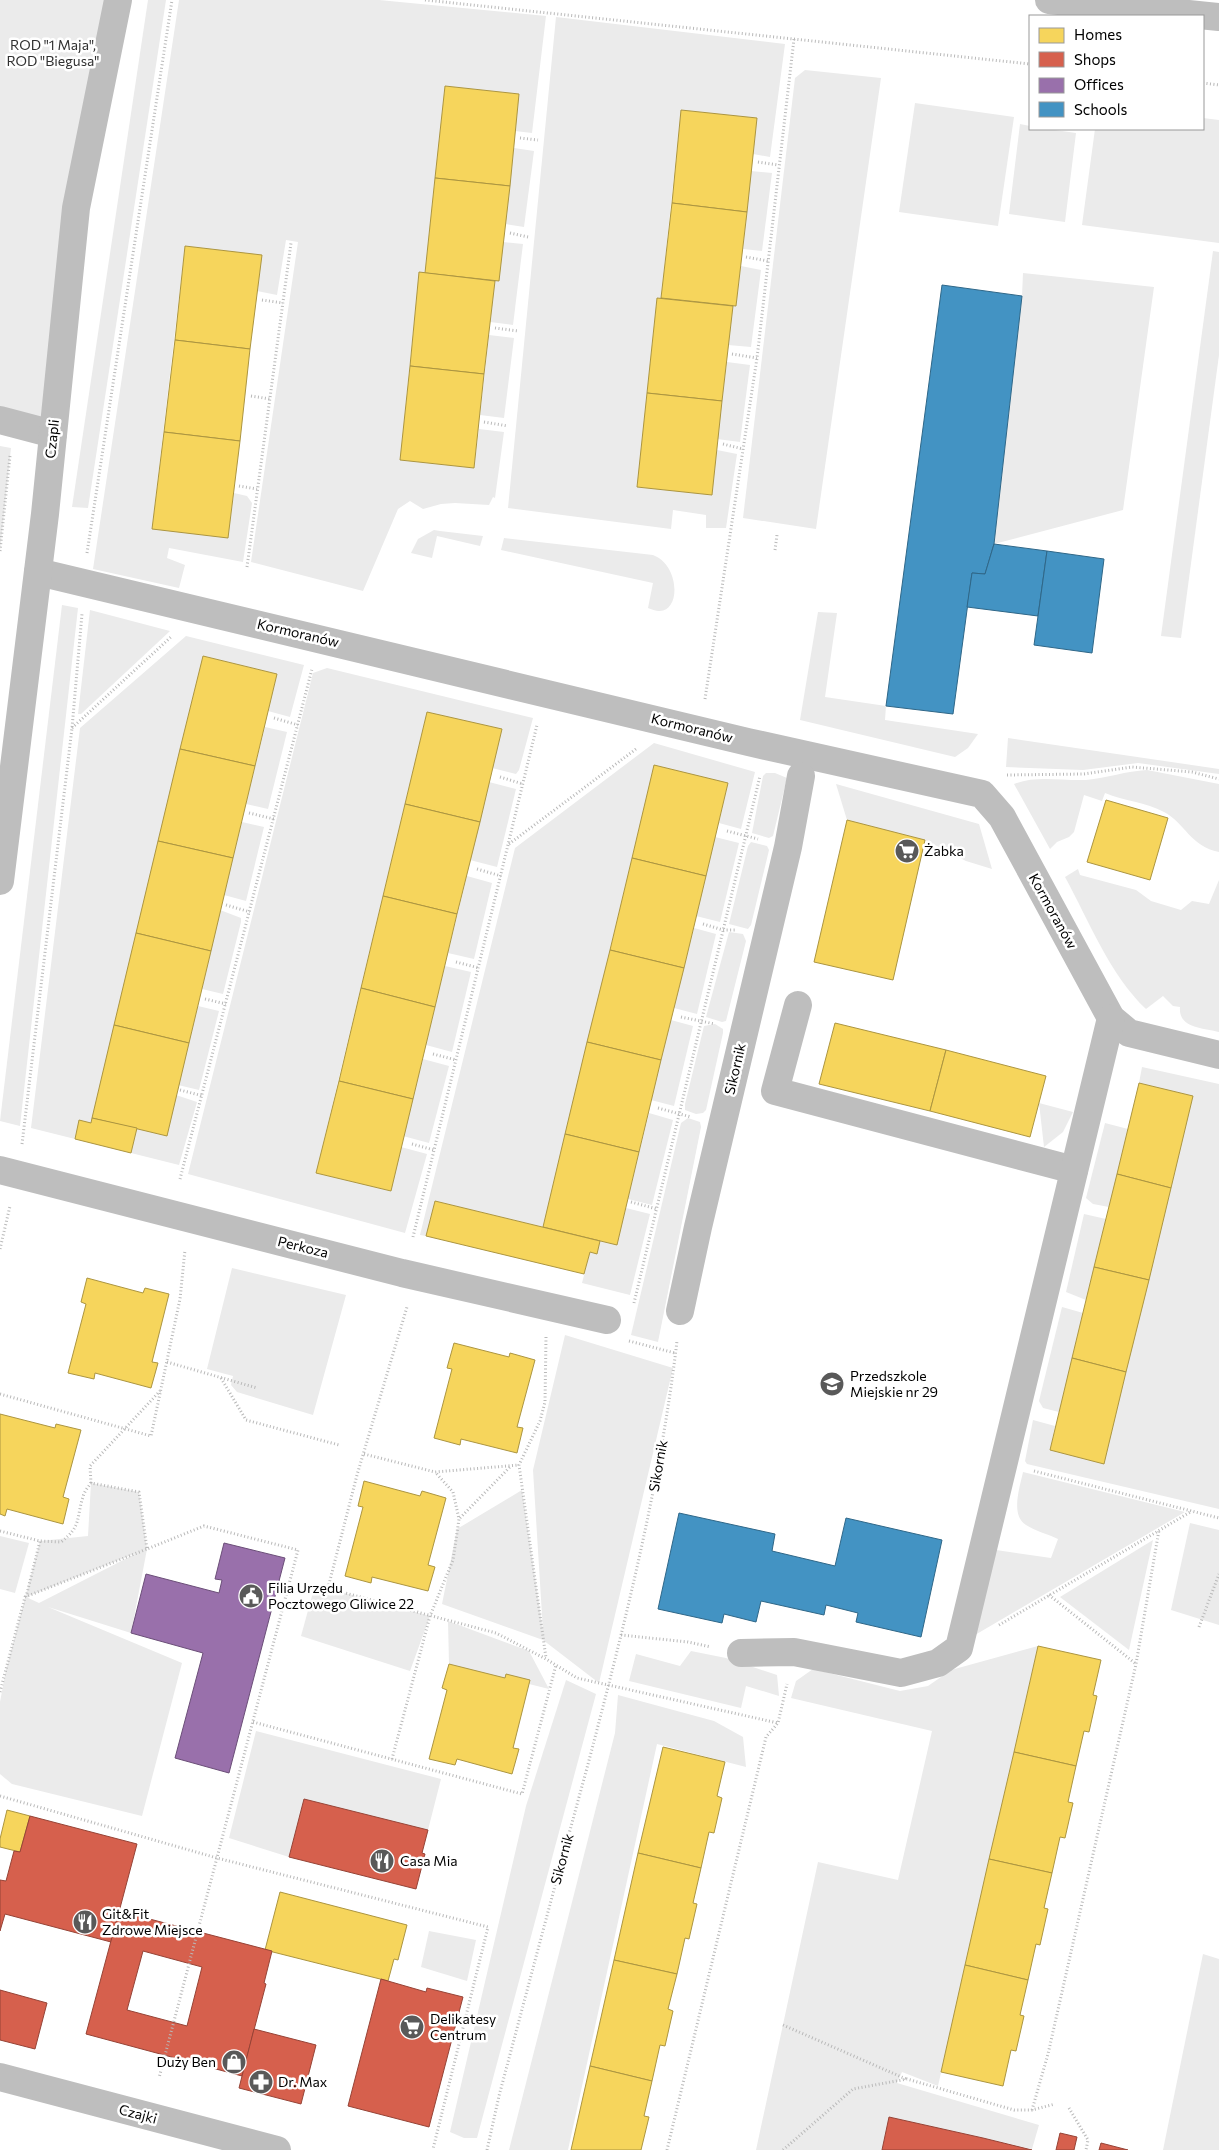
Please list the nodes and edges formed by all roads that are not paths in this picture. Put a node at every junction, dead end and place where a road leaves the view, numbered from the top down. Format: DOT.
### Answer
graph roads {
  1 [pos="118,0"];
  2 [pos="1048,0"];
  3 [pos="1199,15"];
  4 [pos="1204,16"];
  5 [pos="1219,17"];
  6 [pos="0,420"];
  7 [pos="53,434"];
  8 [pos="38,572"];
  9 [pos="801,776"];
  10 [pos="0,881"];
  11 [pos="798,1005"];
  12 [pos="1111,1018"];
  13 [pos="1219,1055"];
  14 [pos="0,1170"];
  15 [pos="1074,1170"];
  16 [pos="680,1311"];
  17 [pos="607,1320"];
  18 [pos="741,1653"];
  19 [pos="0,2078"];
  20 [pos="211,2142"];
  21 [pos="277,2150"];
  1 -- 7 [label="street, Czapli"];
  2 -- 3 [label="street"];
  4 -- 5 [label="street"];
  6 -- 7 [label="street"];
  7 -- 8 [label="street, Czapli"];
  8 -- 10 [label="street, Czapli"];
  8 -- 12 [label="street, Kormoranów"];
  9 -- 16 [label="street, Sikornik"];
  11 -- 15 [label="street"];
  12 -- 13 [label="street, Kormoranów"];
  12 -- 15 [label="street"];
  14 -- 17 [label="street, Perkoza"];
  15 -- 18 [label="street"];
  19 -- 20 [label="street, Czajki"];
  20 -- 21 [label="street, Czajki"];
}
